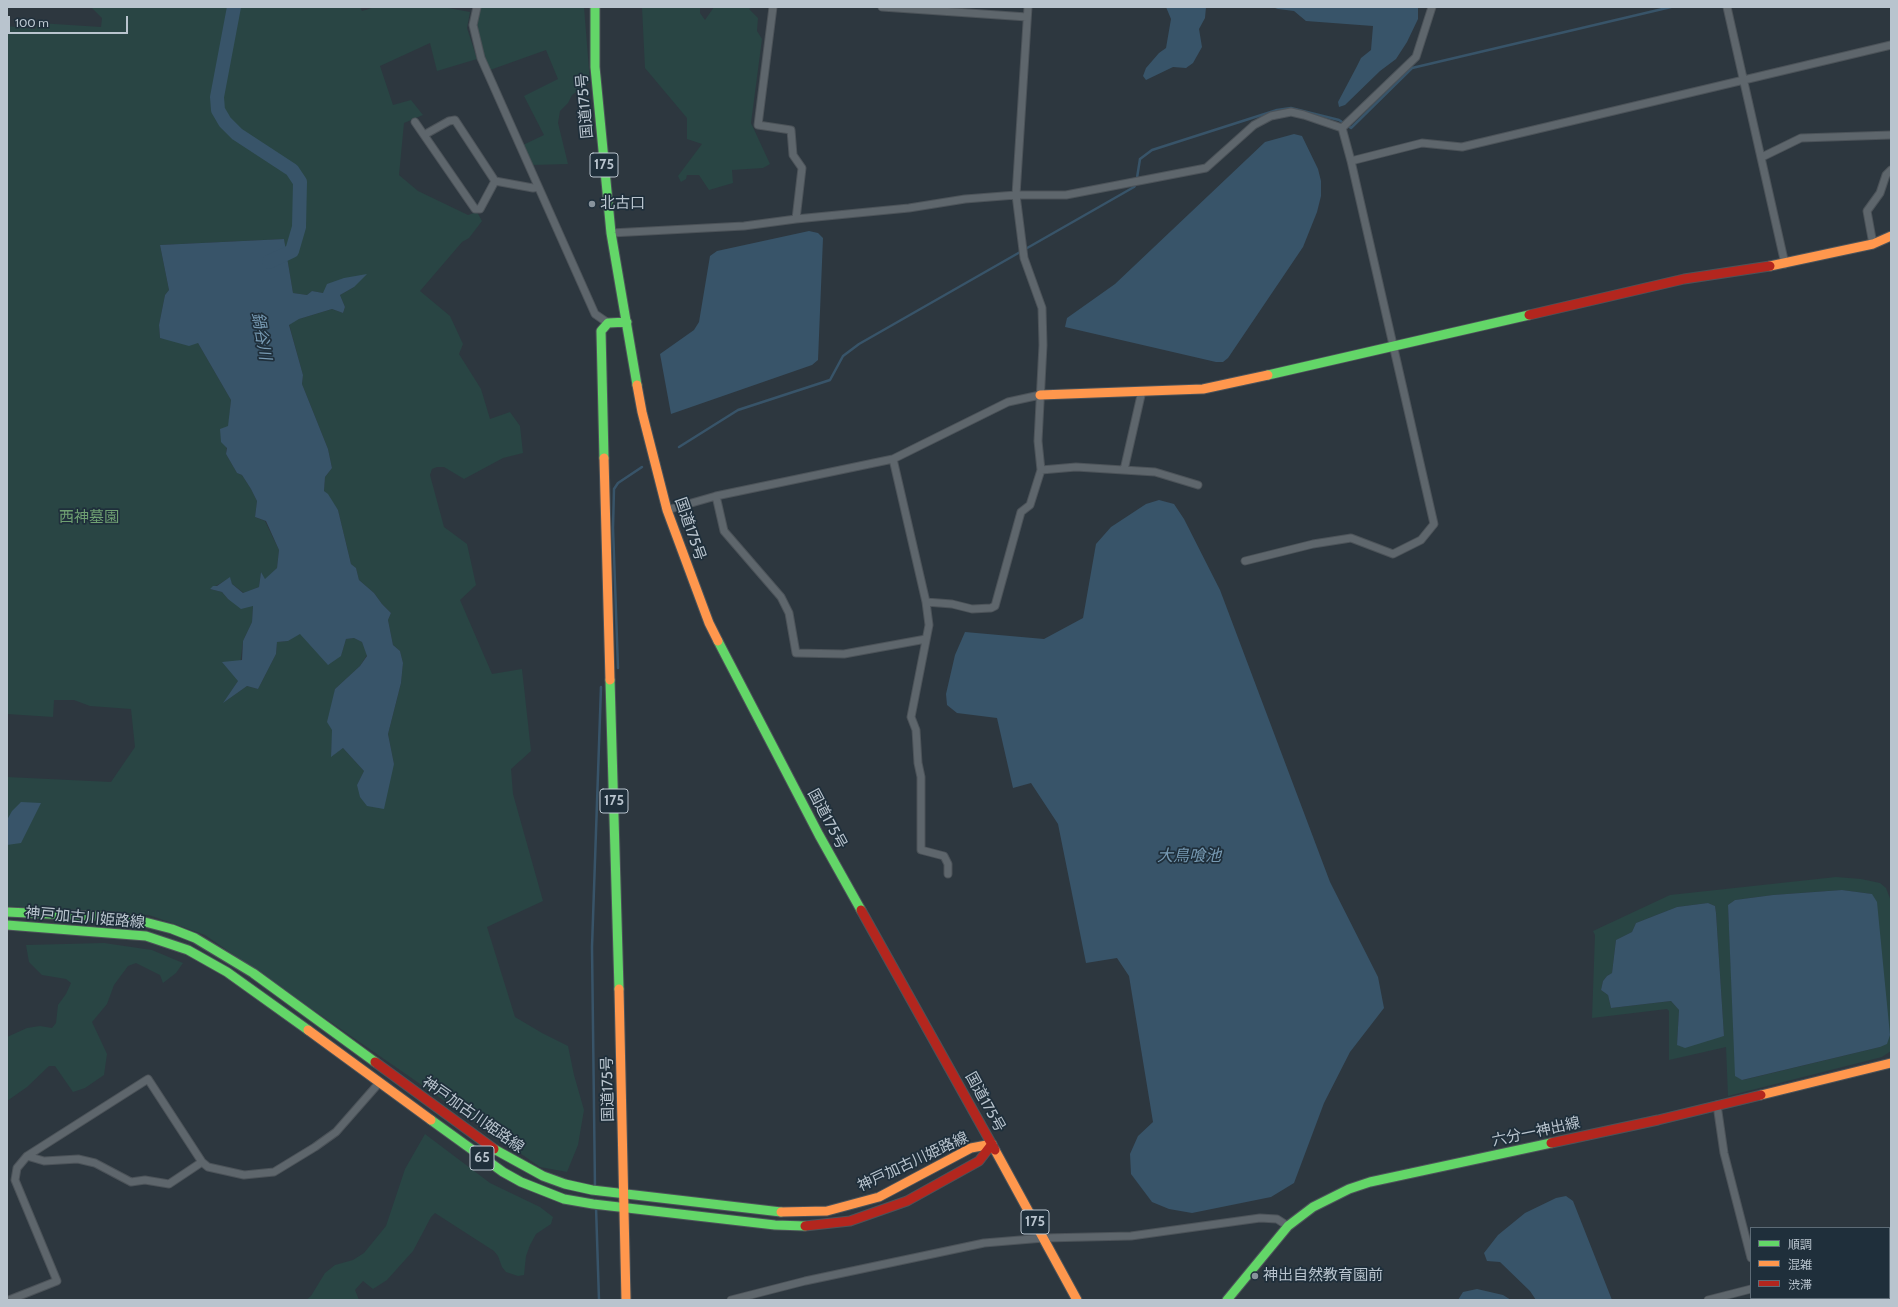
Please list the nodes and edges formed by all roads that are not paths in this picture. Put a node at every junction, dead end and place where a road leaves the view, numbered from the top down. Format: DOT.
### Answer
graph roads {
  1 [pos="477,7"];
  2 [pos="595,7"];
  3 [pos="773,7"];
  4 [pos="882,7"];
  5 [pos="1028,7"];
  6 [pos="1432,7"];
  7 [pos="1727,7"];
  8 [pos="1027,17"];
  9 [pos="1891,45"];
  10 [pos="1744,80"];
  11 [pos="415,122"];
  12 [pos="1342,128"];
  13 [pos="424,135"];
  14 [pos="1891,135"];
  15 [pos="1762,157"];
  16 [pos="1351,161"];
  17 [pos="1891,170"];
  18 [pos="495,181"];
  19 [pos="538,187"];
  20 [pos="1016,195"];
  21 [pos="796,219"];
  22 [pos="611,233"];
  23 [pos="1891,236"];
  24 [pos="1873,244"];
  25 [pos="1785,264"];
  26 [pos="627,322"];
  27 [pos="608,323"];
  28 [pos="1393,346"];
  29 [pos="1142,391"];
  30 [pos="1040,395"];
  31 [pos="893,458"];
  32 [pos="1041,470"];
  33 [pos="1124,470"];
  34 [pos="1198,485"];
  35 [pos="716,496"];
  36 [pos="667,510"];
  37 [pos="1245,561"];
  38 [pos="926,602"];
  39 [pos="926,639"];
  40 [pos="948,874"];
  41 [pos="7,912"];
  42 [pos="7,925"];
  43 [pos="1891,1063"];
  44 [pos="378,1083"];
  45 [pos="1717,1105"];
  46 [pos="992,1144"];
  47 [pos="27,1156"];
  48 [pos="202,1162"];
  49 [pos="623,1193"];
  50 [pos="623,1207"];
  51 [pos="1288,1226"];
  52 [pos="1044,1238"];
  53 [pos="1750,1254"];
  54 [pos="1750,1289"];
  55 [pos="1231,1298"];
  56 [pos="9,1300"];
  57 [pos="626,1300"];
  58 [pos="731,1300"];
  59 [pos="1077,1300"];
  60 [pos="1708,1300"];
  1 -- 19 [label="street"];
  2 -- 22 [label="main road, 国道175号 / 175"];
  3 -- 21 [label="street"];
  4 -- 8 [label="street"];
  5 -- 8 [label="street"];
  6 -- 12 [label="street"];
  7 -- 10 [label="street"];
  8 -- 20 [label="street"];
  9 -- 10 [label="street"];
  10 -- 15 [label="street"];
  10 -- 16 [label="street"];
  11 -- 13 [label="street"];
  12 -- 16 [label="street"];
  12 -- 20 [label="street"];
  13 -- 18 [label="street"];
  13 -- 18 [label="street"];
  14 -- 15 [label="street"];
  15 -- 25 [label="street"];
  16 -- 28 [label="street"];
  17 -- 24 [label="street"];
  18 -- 19 [label="street"];
  19 -- 27 [label="street"];
  20 -- 21 [label="street"];
  20 -- 30 [label="street"];
  21 -- 22 [label="street"];
  22 -- 26 [label="main road, 国道175号 / 175"];
  23 -- 24 [label="main road"];
  24 -- 25 [label="main road"];
  25 -- 28 [label="main road"];
  26 -- 27 [label="main road"];
  26 -- 36 [label="main road, 国道175号 / 175"];
  27 -- 49 [label="main road, 国道175号 / 175"];
  28 -- 29 [label="main road"];
  28 -- 37 [label="street"];
  29 -- 30 [label="main road"];
  29 -- 33 [label="street"];
  30 -- 31 [label="street"];
  30 -- 32 [label="street"];
  31 -- 35 [label="street"];
  31 -- 38 [label="street"];
  32 -- 33 [label="street"];
  32 -- 38 [label="street"];
  33 -- 34 [label="street"];
  35 -- 36 [label="street"];
  35 -- 39 [label="street"];
  36 -- 46 [label="main road, 国道175号 / 175"];
  38 -- 39 [label="street"];
  39 -- 40 [label="street"];
  41 -- 49 [label="main road, 神戸加古川姫路線 / 65"];
  42 -- 44 [label="main road, 神戸加古川姫路線 / 65"];
  43 -- 45 [label="main road, 六分一神出線"];
  44 -- 48 [label="street"];
  44 -- 50 [label="main road, 神戸加古川姫路線 / 65"];
  45 -- 51 [label="main road, 六分一神出線"];
  45 -- 53 [label="street"];
  46 -- 49 [label="main road, 神戸加古川姫路線 / 65"];
  46 -- 50 [label="main road, 神戸加古川姫路線 / 65"];
  46 -- 52 [label="main road, 国道175号 / 175"];
  47 -- 48 [label="street"];
  47 -- 48 [label="street"];
  47 -- 56 [label="street"];
  49 -- 50 [label="main road, 国道175号 / 175"];
  50 -- 57 [label="main road, 国道175号 / 175"];
  51 -- 52 [label="street"];
  51 -- 55 [label="main road, 六分一神出線"];
  52 -- 58 [label="street"];
  52 -- 59 [label="main road, 国道175号 / 175"];
  54 -- 60 [label="street"];
}
